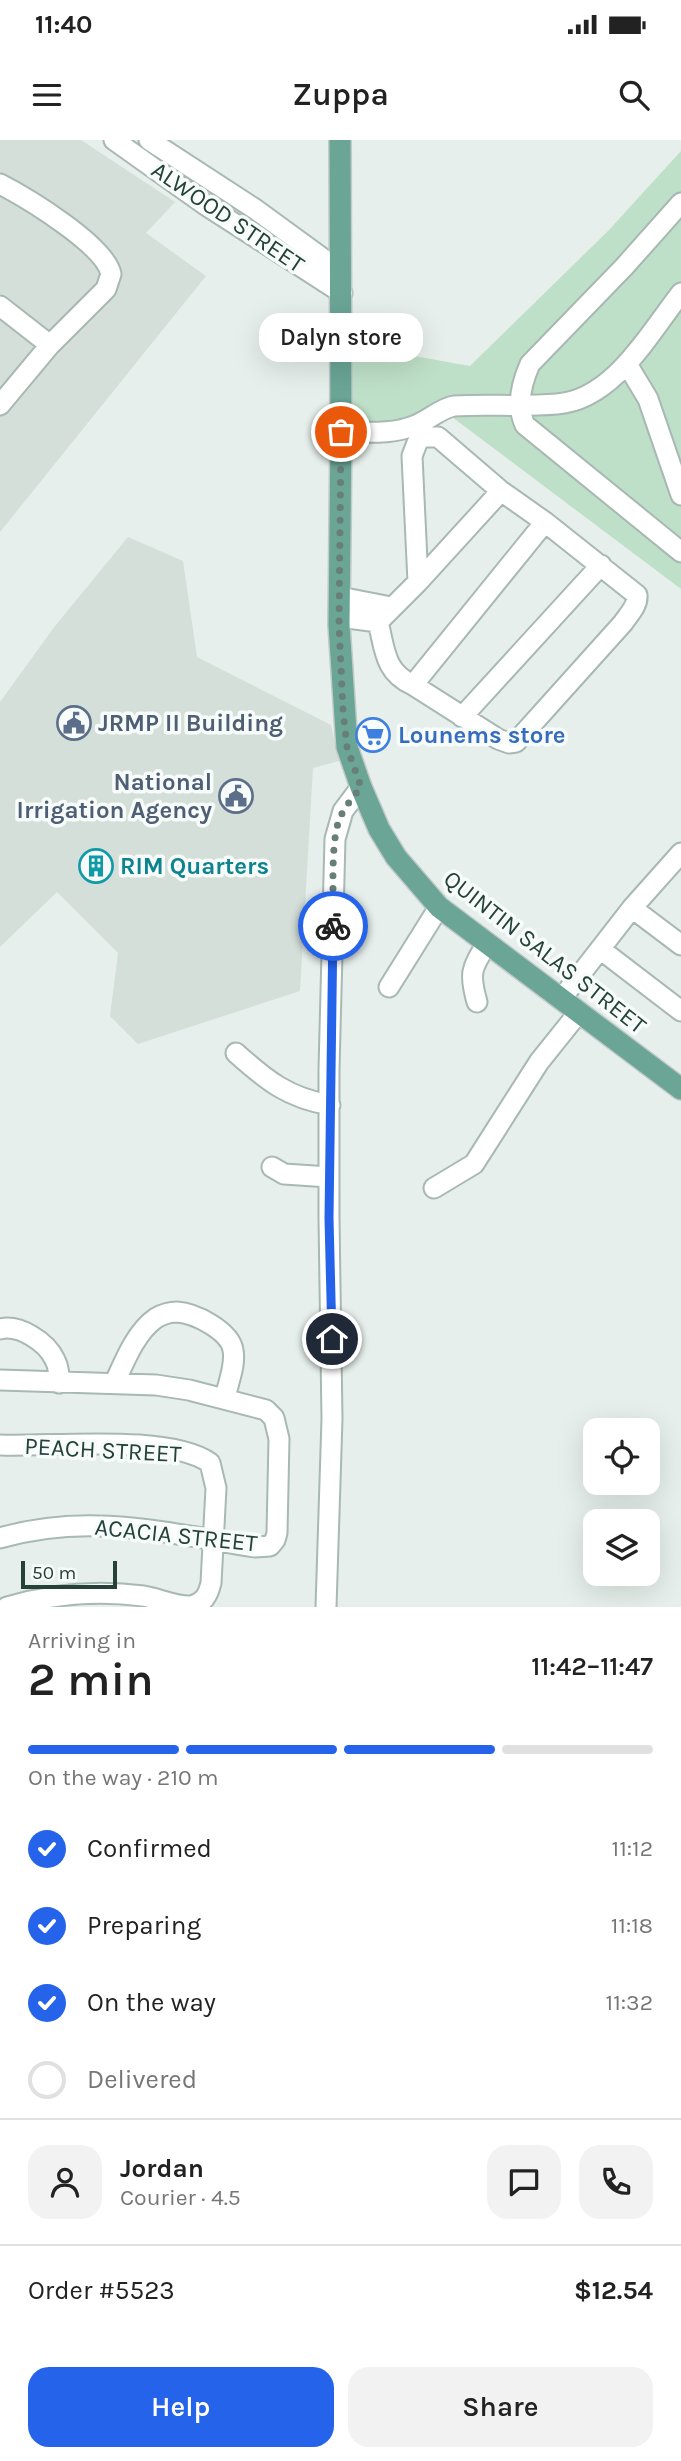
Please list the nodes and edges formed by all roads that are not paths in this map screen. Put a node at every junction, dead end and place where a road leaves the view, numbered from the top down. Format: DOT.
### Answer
graph roads {
  1 [pos="114,140"];
  2 [pos="149,140"];
  3 [pos="340,140"];
  4 [pos="0,184"];
  5 [pos="681,203"];
  6 [pos="255,209"];
  7 [pos="242,228"];
  8 [pos="340,271"];
  9 [pos="342,293"];
  10 [pos="681,293"];
  11 [pos="0,306"];
  12 [pos="50,345"];
  13 [pos="626,364"];
  14 [pos="0,405"];
  15 [pos="521,405"];
  16 [pos="341,432"];
  17 [pos="501,491"];
  18 [pos="681,495"];
  19 [pos="545,522"];
  20 [pos="679,545"];
  21 [pos="601,565"];
  22 [pos="418,582"];
  23 [pos="340,607"];
  24 [pos="385,615"];
  25 [pos="413,685"];
  26 [pos="462,717"];
  27 [pos="361,787"];
  28 [pos="678,860"];
  29 [pos="439,907"];
  30 [pos="632,908"];
  31 [pos="487,944"];
  32 [pos="681,945"];
  33 [pos="600,948"];
  34 [pos="389,987"];
  35 [pos="562,998"];
  36 [pos="477,1002"];
  37 [pos="681,1011"];
  38 [pos="579,1012"];
  39 [pos="236,1053"];
  40 [pos="681,1089"];
  41 [pos="330,1105"];
  42 [pos="272,1167"];
  43 [pos="329,1177"];
  44 [pos="434,1188"];
  45 [pos="0,1329"];
  46 [pos="0,1380"];
  47 [pos="60,1382"];
  48 [pos="115,1382"];
  49 [pos="225,1398"];
  50 [pos="0,1445"];
  51 [pos="0,1538"];
  52 [pos="214,1540"];
  53 [pos="7,1607"];
  54 [pos="326,1607"];
  1 -- 7 [label="street, ALWOOD STREET"];
  2 -- 6 [label="street, ALWOOD STREET"];
  3 -- 8 [label="main road, QUINTIN SALAS STREET"];
  4 -- 12 [label="street"];
  5 -- 15 [label="street"];
  6 -- 7 [label="street"];
  6 -- 8 [label="street, ALWOOD STREET"];
  7 -- 9 [label="street, ALWOOD STREET"];
  8 -- 9 [label="main road, QUINTIN SALAS STREET"];
  9 -- 16 [label="main road, QUINTIN SALAS STREET"];
  10 -- 13 [label="street"];
  11 -- 12 [label="street"];
  12 -- 14 [label="street"];
  13 -- 15 [label="street"];
  13 -- 18 [label="street"];
  15 -- 16 [label="street"];
  15 -- 20 [label="street"];
  16 -- 23 [label="main road, QUINTIN SALAS STREET"];
  17 -- 19 [label="street"];
  17 -- 22 [label="street"];
  17 -- 22 [label="street"];
  19 -- 21 [label="street"];
  19 -- 25 [label="street"];
  21 -- 26 [label="street"];
  21 -- 26 [label="street"];
  22 -- 24 [label="street"];
  23 -- 24 [label="street"];
  23 -- 27 [label="main road, QUINTIN SALAS STREET"];
  24 -- 25 [label="street"];
  25 -- 26 [label="street"];
  27 -- 29 [label="main road, QUINTIN SALAS STREET"];
  27 -- 41 [label="street"];
  28 -- 30 [label="street"];
  29 -- 31 [label="main road, QUINTIN SALAS STREET"];
  29 -- 34 [label="street"];
  30 -- 32 [label="street"];
  30 -- 33 [label="street"];
  31 -- 35 [label="main road, QUINTIN SALAS STREET"];
  31 -- 36 [label="street"];
  33 -- 35 [label="street"];
  33 -- 37 [label="street"];
  35 -- 38 [label="main road, QUINTIN SALAS STREET"];
  38 -- 40 [label="main road, QUINTIN SALAS STREET"];
  38 -- 44 [label="street"];
  39 -- 41 [label="street"];
  41 -- 43 [label="street"];
  42 -- 43 [label="street"];
  43 -- 54 [label="street"];
  45 -- 47 [label="street"];
  46 -- 47 [label="street"];
  47 -- 48 [label="street"];
  48 -- 49 [label="street"];
  48 -- 49 [label="street"];
  49 -- 52 [label="street, ACACIA STREET"];
  50 -- 52 [label="street, PEACH STREET"];
  51 -- 52 [label="street, ACACIA STREET"];
  52 -- 53 [label="street, PEACH STREET"];
}
